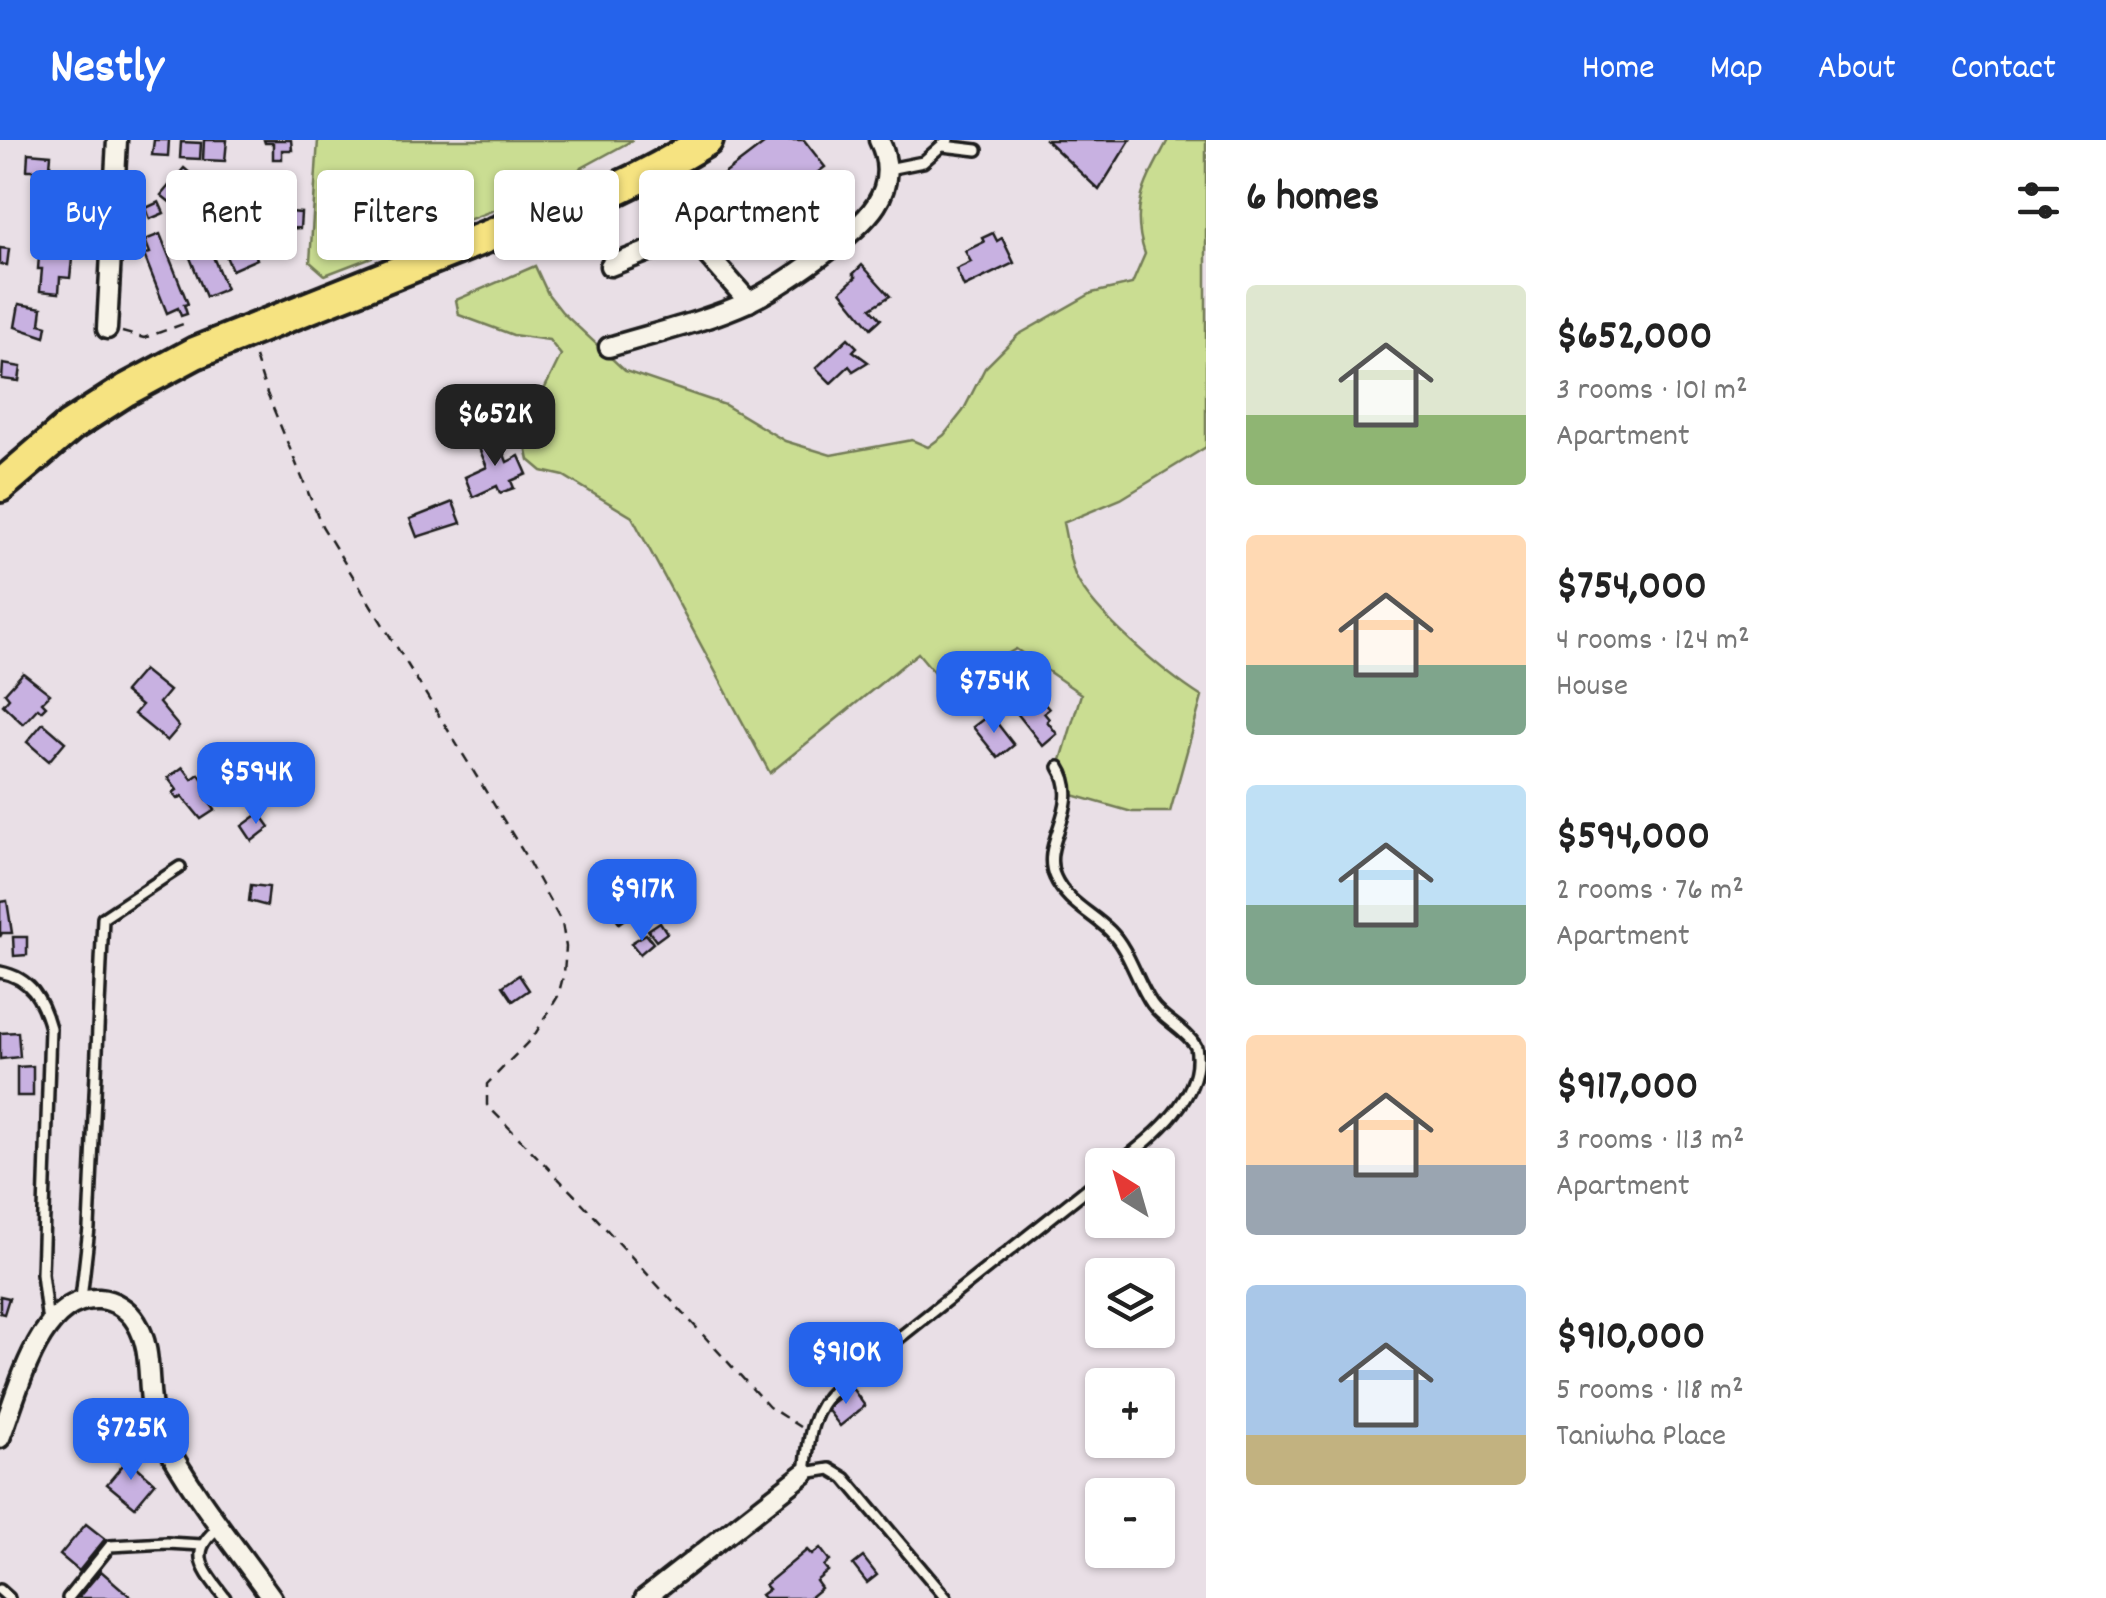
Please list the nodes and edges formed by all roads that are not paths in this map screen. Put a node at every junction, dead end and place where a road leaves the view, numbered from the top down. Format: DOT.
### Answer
graph roads {
  1 [pos="117,140"];
  2 [pos="670,140"];
  3 [pos="707,140"];
  4 [pos="880,140"];
  5 [pos="946,143"];
  6 [pos="977,150"];
  7 [pos="888,169"];
  8 [pos="616,170"];
  9 [pos="619,188"];
  10 [pos="494,234"];
  11 [pos="610,266"];
  12 [pos="749,302"];
  13 [pos="106,329"];
  14 [pos="609,347"];
  15 [pos="0,486"];
  16 [pos="1059,766"];
  17 [pos="180,867"];
  18 [pos="0,972"];
  19 [pos="1137,1148"];
  20 [pos="1085,1190"];
  21 [pos="81,1299"];
  22 [pos="48,1323"];
  23 [pos="0,1438"];
  24 [pos="805,1473"];
  25 [pos="221,1526"];
  26 [pos="202,1545"];
  27 [pos="0,1590"];
  28 [pos="9,1598"];
  29 [pos="68,1598"];
  30 [pos="225,1598"];
  31 [pos="272,1598"];
  32 [pos="645,1598"];
  33 [pos="946,1598"];
  1 -- 13 [label="street"];
  2 -- 8 [label="highway"];
  3 -- 9 [label="highway"];
  4 -- 7 [label="street"];
  5 -- 6 [label="lane"];
  5 -- 7 [label="lane"];
  7 -- 12 [label="street"];
  10 -- 15 [label="highway"];
  11 -- 12 [label="street"];
  12 -- 14 [label="street"];
  16 -- 19 [label="lane"];
  17 -- 21 [label="lane"];
  18 -- 22 [label="lane"];
  20 -- 24 [label="lane"];
  21 -- 22 [label="street"];
  21 -- 25 [label="street"];
  22 -- 23 [label="street"];
  24 -- 32 [label="street"];
  24 -- 33 [label="lane"];
  25 -- 26 [label="lane"];
  25 -- 31 [label="street"];
  26 -- 29 [label="lane"];
  26 -- 30 [label="lane"];
  27 -- 28 [label="lane"];
}
